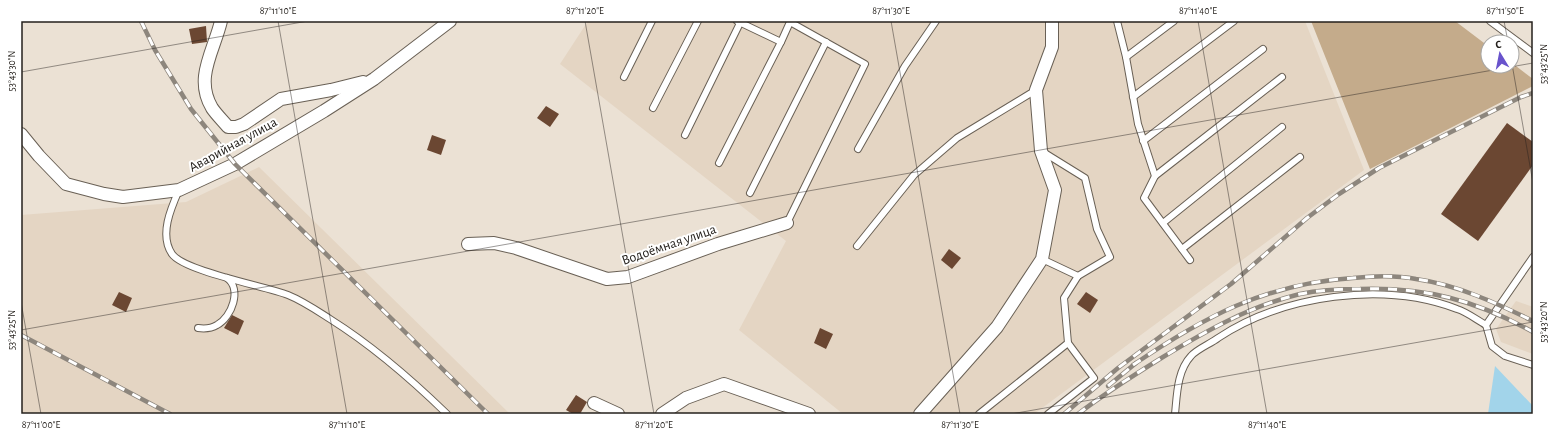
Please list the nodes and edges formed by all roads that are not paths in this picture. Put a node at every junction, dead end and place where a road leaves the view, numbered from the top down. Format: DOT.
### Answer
graph roads {
  1 [pos="221,21"];
  2 [pos="450,21"];
  3 [pos="652,21"];
  4 [pos="698,21"];
  5 [pos="936,21"];
  6 [pos="1052,21"];
  7 [pos="1117,21"];
  8 [pos="1174,21"];
  9 [pos="1234,21"];
  10 [pos="1490,21"];
  11 [pos="740,22"];
  12 [pos="781,42"];
  13 [pos="826,42"];
  14 [pos="1263,49"];
  15 [pos="1533,53"];
  16 [pos="1126,57"];
  17 [pos="624,77"];
  18 [pos="1282,77"];
  19 [pos="374,79"];
  20 [pos="1036,90"];
  21 [pos="1133,97"];
  22 [pos="652,108"];
  23 [pos="1282,127"];
  24 [pos="21,134"];
  25 [pos="685,135"];
  26 [pos="1143,141"];
  27 [pos="858,149"];
  28 [pos="1042,151"];
  29 [pos="1300,156"];
  30 [pos="719,163"];
  31 [pos="1155,176"];
  32 [pos="179,190"];
  33 [pos="750,193"];
  34 [pos="786,223"];
  35 [pos="1163,224"];
  36 [pos="468,244"];
  37 [pos="857,246"];
  38 [pos="1182,249"];
  39 [pos="1533,257"];
  40 [pos="1042,259"];
  41 [pos="1190,260"];
  42 [pos="224,276"];
  43 [pos="1078,276"];
  44 [pos="1486,325"];
  45 [pos="198,328"];
  46 [pos="1068,343"];
  47 [pos="1533,365"];
  48 [pos="594,403"];
  49 [pos="447,414"];
  50 [pos="618,414"];
  51 [pos="662,414"];
  52 [pos="810,414"];
  53 [pos="920,414"];
  54 [pos="979,414"];
  55 [pos="1048,414"];
  56 [pos="1175,414"];
  1 -- 19 [label="street"];
  2 -- 19 [label="street, Аварийная улица"];
  3 -- 17 [label="lane"];
  4 -- 22 [label="lane"];
  5 -- 27 [label="lane"];
  6 -- 20 [label="street"];
  7 -- 16 [label="lane"];
  8 -- 16 [label="lane"];
  9 -- 21 [label="lane"];
  10 -- 15 [label="lane"];
  11 -- 12 [label="lane"];
  11 -- 25 [label="lane"];
  12 -- 13 [label="lane"];
  12 -- 30 [label="lane"];
  13 -- 33 [label="lane"];
  13 -- 34 [label="lane"];
  14 -- 26 [label="lane"];
  16 -- 21 [label="lane"];
  18 -- 31 [label="lane"];
  19 -- 32 [label="street, Аварийная улица"];
  20 -- 28 [label="street"];
  20 -- 37 [label="lane"];
  21 -- 26 [label="lane"];
  23 -- 35 [label="lane"];
  24 -- 32 [label="street, Аварийная улица"];
  26 -- 31 [label="lane"];
  28 -- 40 [label="street"];
  28 -- 43 [label="lane"];
  29 -- 38 [label="lane"];
  31 -- 35 [label="lane"];
  32 -- 42 [label="lane"];
  34 -- 36 [label="street, Водоёмная улица"];
  35 -- 38 [label="lane"];
  38 -- 41 [label="lane"];
  39 -- 44 [label="lane"];
  40 -- 43 [label="lane"];
  40 -- 53 [label="street"];
  42 -- 45 [label="lane"];
  42 -- 49 [label="lane"];
  43 -- 46 [label="lane"];
  44 -- 47 [label="lane"];
  44 -- 56 [label="lane"];
  46 -- 54 [label="lane"];
  46 -- 55 [label="lane"];
  48 -- 50 [label="street"];
  51 -- 52 [label="street"];
}
